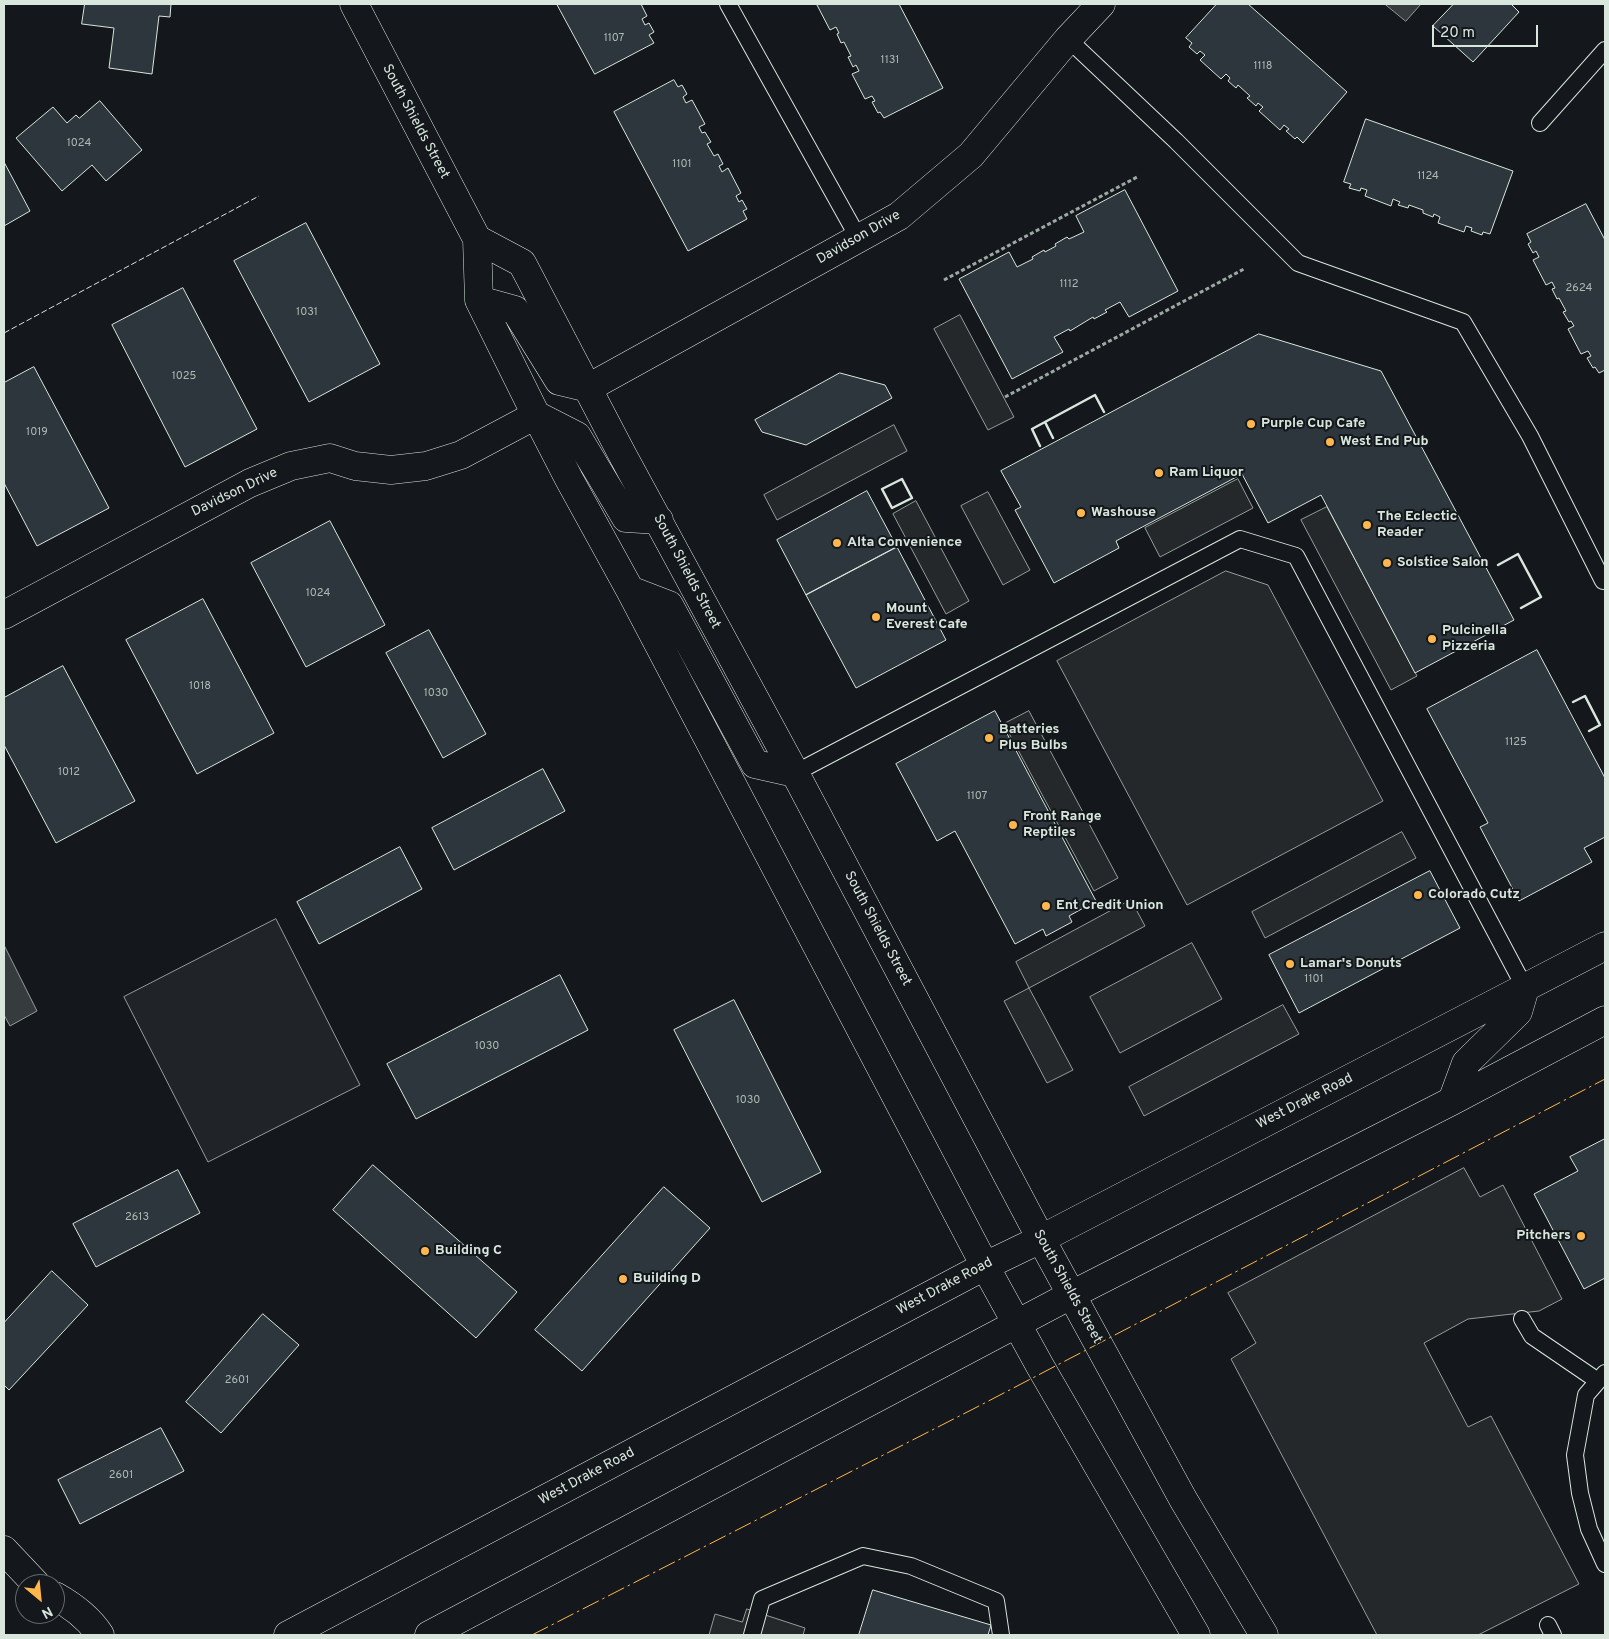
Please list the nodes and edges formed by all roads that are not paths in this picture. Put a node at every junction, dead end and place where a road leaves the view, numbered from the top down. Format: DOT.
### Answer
graph roads {
  1 [pos="354,4"];
  2 [pos="728,4"];
  3 [pos="1101,4"];
  4 [pos="1068,39"];
  5 [pos="1605,50"];
  6 [pos="1540,123"];
  7 [pos="859,239"];
  8 [pos="477,240"];
  9 [pos="479,300"];
  10 [pos="588,388"];
  11 [pos="536,415"];
  12 [pos="659,520"];
  13 [pos="1605,580"];
  14 [pos="630,590"];
  15 [pos="4,614"];
  16 [pos="795,773"];
  17 [pos="1605,946"];
  18 [pos="1525,988"];
  19 [pos="1605,1020"];
  20 [pos="1452,1101"];
  21 [pos="1041,1239"];
  22 [pos="985,1266"];
  23 [pos="1071,1295"];
  24 [pos="1522,1319"];
  25 [pos="1016,1324"];
  26 [pos="1601,1377"];
  27 [pos="4,1550"];
  28 [pos="1605,1564"];
  29 [pos="27,1574"];
  30 [pos="65,1602"];
  31 [pos="100,1635"];
  32 [pos="288,1635"];
  33 [pos="429,1635"];
  34 [pos="752,1635"];
  35 [pos="1000,1635"];
  36 [pos="1196,1635"];
  37 [pos="1264,1635"];
  1 -- 8 [label="main road, South Shields Street"];
  2 -- 7 [label="lane"];
  3 -- 4 [label="main road, Davidson Drive"];
  4 -- 7 [label="main road, Davidson Drive"];
  4 -- 13 [label="lane"];
  5 -- 6 [label="lane"];
  7 -- 10 [label="main road, Davidson Drive"];
  8 -- 9 [label="main road, South Shields Street"];
  8 -- 10 [label="main road, South Shields Street"];
  9 -- 10 [label="main road"];
  9 -- 11 [label="main road, South Shields Street"];
  10 -- 12 [label="main road, South Shields Street"];
  11 -- 12 [label="main road"];
  11 -- 14 [label="main road, South Shields Street"];
  11 -- 15 [label="main road, Davidson Drive"];
  12 -- 16 [label="main road, South Shields Street"];
  14 -- 16 [label="main road"];
  14 -- 22 [label="main road, South Shields Street"];
  16 -- 18 [label="lane"];
  16 -- 21 [label="main road, South Shields Street"];
  17 -- 18 [label="main road, West Drake Road"];
  18 -- 20 [label="main road"];
  18 -- 21 [label="main road, West Drake Road"];
  19 -- 20 [label="main road"];
  20 -- 23 [label="main road"];
  21 -- 22 [label="main road, West Drake Road"];
  21 -- 23 [label="main road, South Shields Street"];
  22 -- 25 [label="main road, South Shields Street"];
  22 -- 32 [label="main road, West Drake Road"];
  23 -- 25 [label="main road"];
  23 -- 37 [label="main road, South Shields Street"];
  24 -- 26 [label="lane"];
  25 -- 33 [label="main road"];
  25 -- 36 [label="main road, South Shields Street"];
  26 -- 28 [label="lane"];
  27 -- 29 [label="main road"];
  30 -- 31 [label="main road"];
  34 -- 35 [label="lane"];
}
